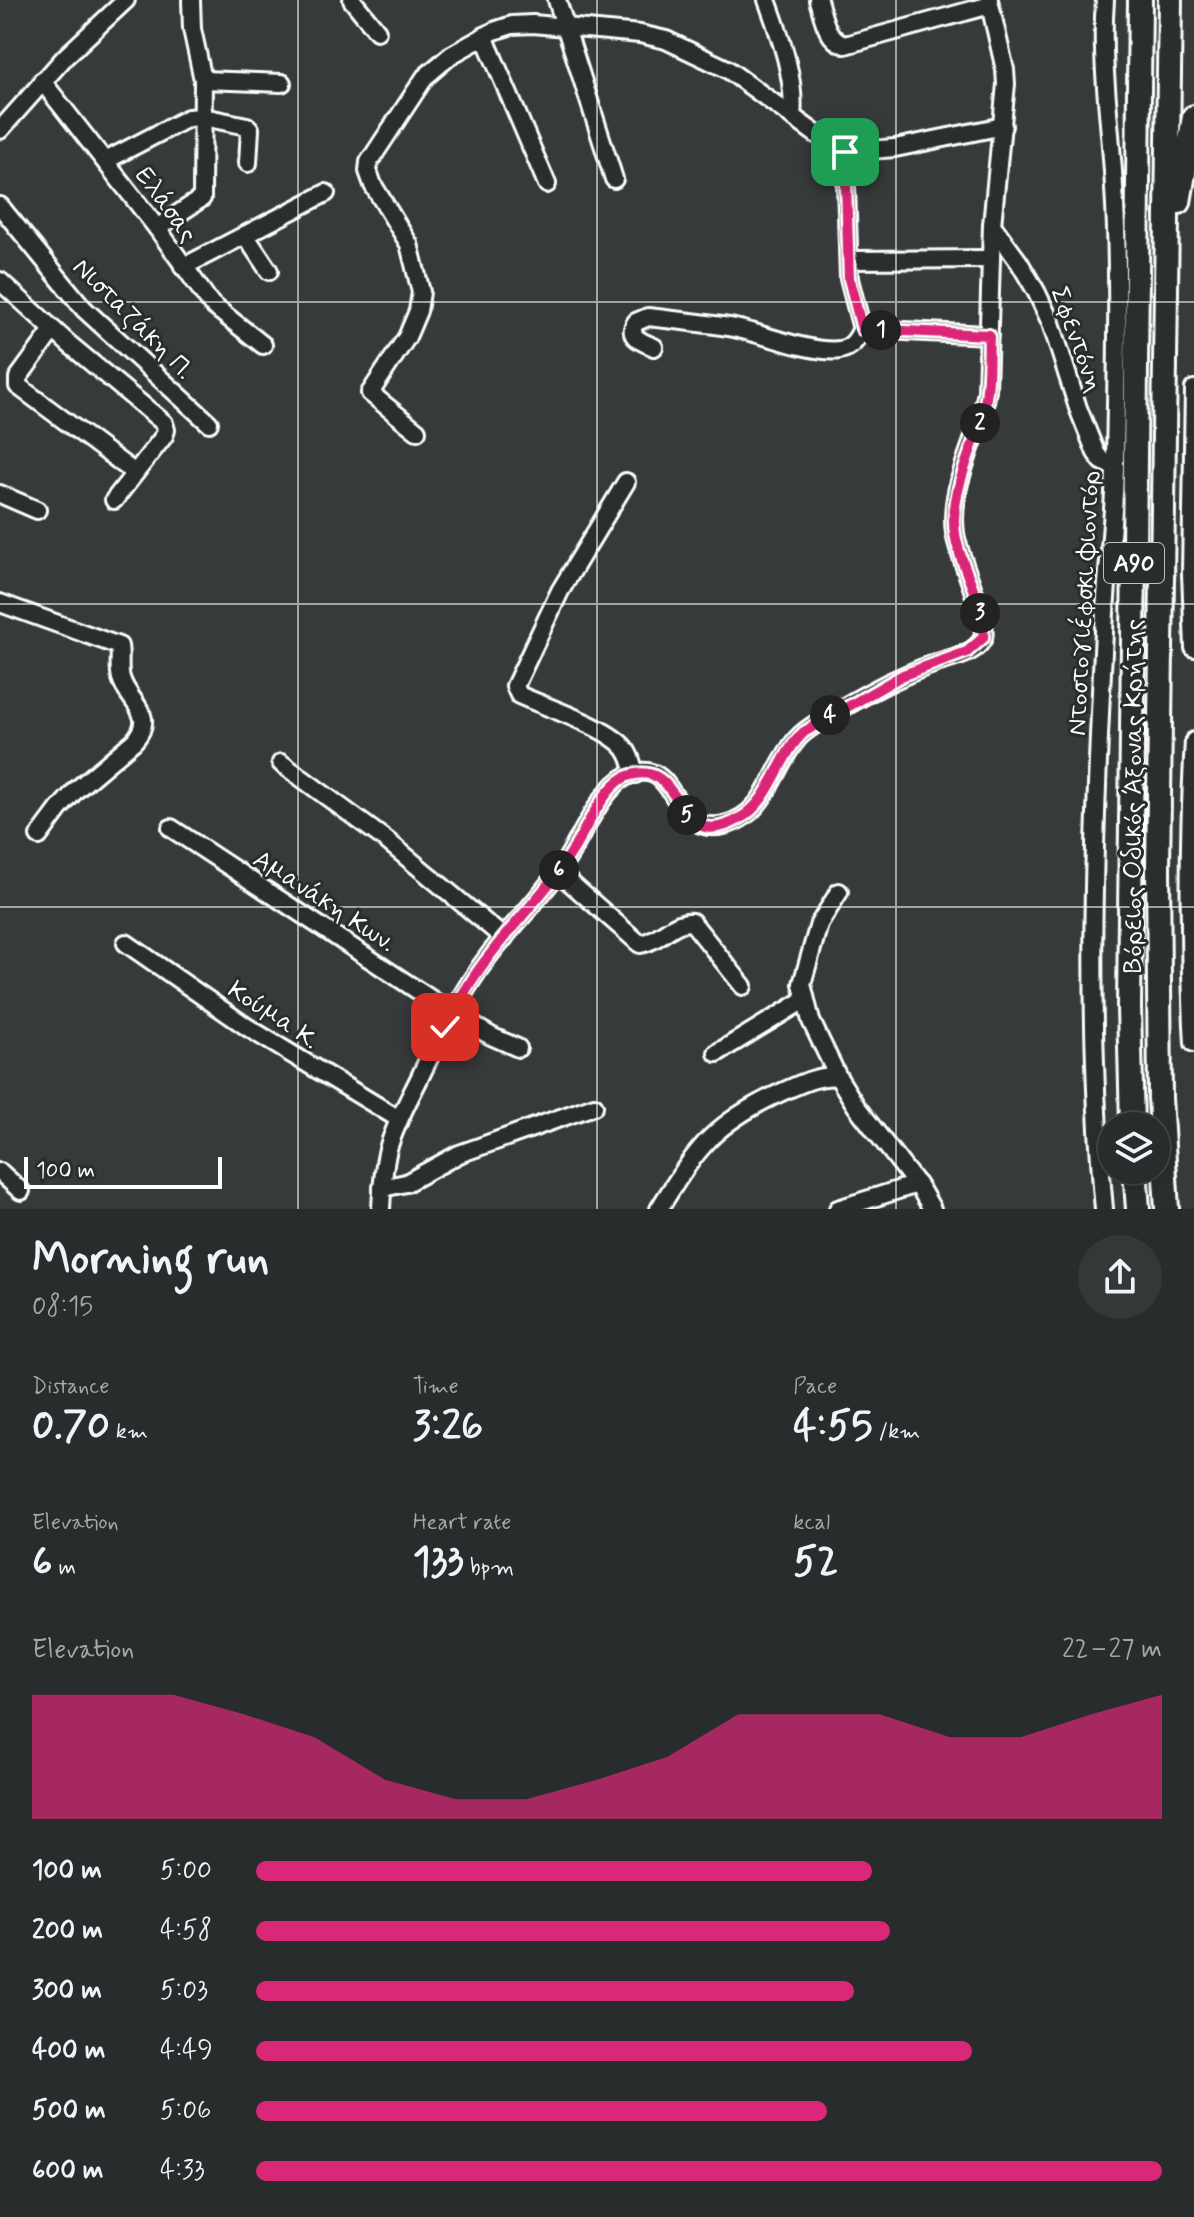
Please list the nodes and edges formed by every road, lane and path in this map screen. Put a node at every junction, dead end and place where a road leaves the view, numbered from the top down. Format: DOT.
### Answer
graph roads {
  1 [pos="126,0"];
  2 [pos="191,0"];
  3 [pos="352,0"];
  4 [pos="557,0"];
  5 [pos="767,0"];
  6 [pos="818,0"];
  7 [pos="1105,0"];
  8 [pos="1140,0"];
  9 [pos="1170,0"];
  10 [pos="990,2"];
  11 [pos="565,28"];
  12 [pos="377,31"];
  13 [pos="484,36"];
  14 [pos="203,80"];
  15 [pos="42,81"];
  16 [pos="282,83"];
  17 [pos="203,117"];
  18 [pos="792,117"];
  19 [pos="1194,117"];
  20 [pos="1003,126"];
  21 [pos="0,130"];
  22 [pos="845,152"];
  23 [pos="105,161"];
  24 [pos="248,163"];
  25 [pos="614,179"];
  26 [pos="547,184"];
  27 [pos="326,193"];
  28 [pos="0,206"];
  29 [pos="992,225"];
  30 [pos="157,228"];
  31 [pos="1168,229"];
  32 [pos="245,235"];
  33 [pos="991,259"];
  34 [pos="849,260"];
  35 [pos="183,267"];
  36 [pos="269,271"];
  37 [pos="0,281"];
  38 [pos="862,329"];
  39 [pos="53,330"];
  40 [pos="989,335"];
  41 [pos="263,345"];
  42 [pos="654,347"];
  43 [pos="1194,389"];
  44 [pos="209,423"];
  45 [pos="417,431"];
  46 [pos="1115,468"];
  47 [pos="135,473"];
  48 [pos="626,482"];
  49 [pos="0,494"];
  50 [pos="114,500"];
  51 [pos="37,510"];
  52 [pos="0,603"];
  53 [pos="1194,648"];
  54 [pos="1194,741"];
  55 [pos="281,763"];
  56 [pos="635,774"];
  57 [pos="1192,806"];
  58 [pos="171,828"];
  59 [pos="39,836"];
  60 [pos="558,872"];
  61 [pos="839,892"];
  62 [pos="504,938"];
  63 [pos="126,943"];
  64 [pos="743,986"];
  65 [pos="804,1000"];
  66 [pos="452,1013"];
  67 [pos="1194,1043"];
  68 [pos="518,1048"];
  69 [pos="717,1053"];
  70 [pos="838,1077"];
  71 [pos="594,1106"];
  72 [pos="1132,1112"];
  73 [pos="399,1119"];
  74 [pos="0,1172"];
  75 [pos="917,1184"];
  76 [pos="1136,1184"];
  77 [pos="382,1188"];
  78 [pos="21,1191"];
  79 [pos="381,1209"];
  80 [pos="659,1209"];
  81 [pos="838,1209"];
  82 [pos="932,1209"];
  83 [pos="1104,1209"];
  84 [pos="1138,1209"];
  85 [pos="1167,1209"];
  1 -- 15 [label="street"];
  2 -- 14 [label="street"];
  3 -- 12 [label="street"];
  4 -- 11 [label="street"];
  5 -- 18 [label="street"];
  6 -- 10 [label="street"];
  7 -- 46 [label="street, Ντοστογιέφσκι Φιοντόρ"];
  8 -- 72 [label="highway, Βόρειος Οδικός Άξονας Κρήτης / Α90"];
  9 -- 31 [label="highway, Βόρειος Οδικός Άξονας Κρήτης / Α90"];
  10 -- 20 [label="street"];
  11 -- 13 [label="street"];
  11 -- 18 [label="street"];
  11 -- 25 [label="street"];
  13 -- 26 [label="street"];
  13 -- 45 [label="street"];
  14 -- 16 [label="street"];
  14 -- 17 [label="street"];
  15 -- 21 [label="street"];
  15 -- 23 [label="street, Ελάσας"];
  17 -- 23 [label="street"];
  17 -- 24 [label="street"];
  17 -- 30 [label="street"];
  18 -- 22 [label="street"];
  19 -- 31 [label="highway"];
  20 -- 22 [label="street"];
  20 -- 29 [label="street"];
  22 -- 34 [label="street"];
  23 -- 30 [label="street, Ελάσας"];
  27 -- 32 [label="street"];
  28 -- 44 [label="street, Νισταζάκη Π."];
  29 -- 33 [label="street"];
  29 -- 46 [label="street, Σφεντόνη"];
  30 -- 35 [label="street, Ελάσας"];
  31 -- 85 [label="highway, Βόρειος Οδικός Άξονας Κρήτης / Α90"];
  32 -- 35 [label="street"];
  32 -- 36 [label="street"];
  33 -- 34 [label="street"];
  33 -- 40 [label="street"];
  34 -- 38 [label="street"];
  35 -- 41 [label="street, Ελάσας"];
  37 -- 39 [label="street"];
  38 -- 40 [label="street"];
  38 -- 42 [label="street"];
  39 -- 47 [label="street"];
  39 -- 47 [label="street"];
  40 -- 56 [label="street"];
  43 -- 53 [label="street"];
  46 -- 83 [label="street, Ντοστογιέφσκι Φιοντόρ"];
  47 -- 50 [label="street"];
  48 -- 56 [label="street"];
  49 -- 51 [label="street"];
  52 -- 59 [label="street"];
  54 -- 57 [label="street"];
  55 -- 62 [label="street"];
  56 -- 60 [label="street"];
  57 -- 67 [label="street"];
  58 -- 66 [label="street, Αμανάκη Κων."];
  60 -- 62 [label="street"];
  60 -- 64 [label="street"];
  61 -- 65 [label="street"];
  62 -- 66 [label="street"];
  63 -- 73 [label="street, Κούμα Κ."];
  65 -- 69 [label="street"];
  65 -- 70 [label="street"];
  66 -- 68 [label="street, Αμανάκη Κων."];
  66 -- 73 [label="street"];
  70 -- 75 [label="street"];
  70 -- 80 [label="street"];
  71 -- 77 [label="street"];
  73 -- 77 [label="street"];
  74 -- 78 [label="street"];
  75 -- 81 [label="street"];
  75 -- 82 [label="street"];
  76 -- 84 [label="highway"];
  77 -- 79 [label="street"];
}
